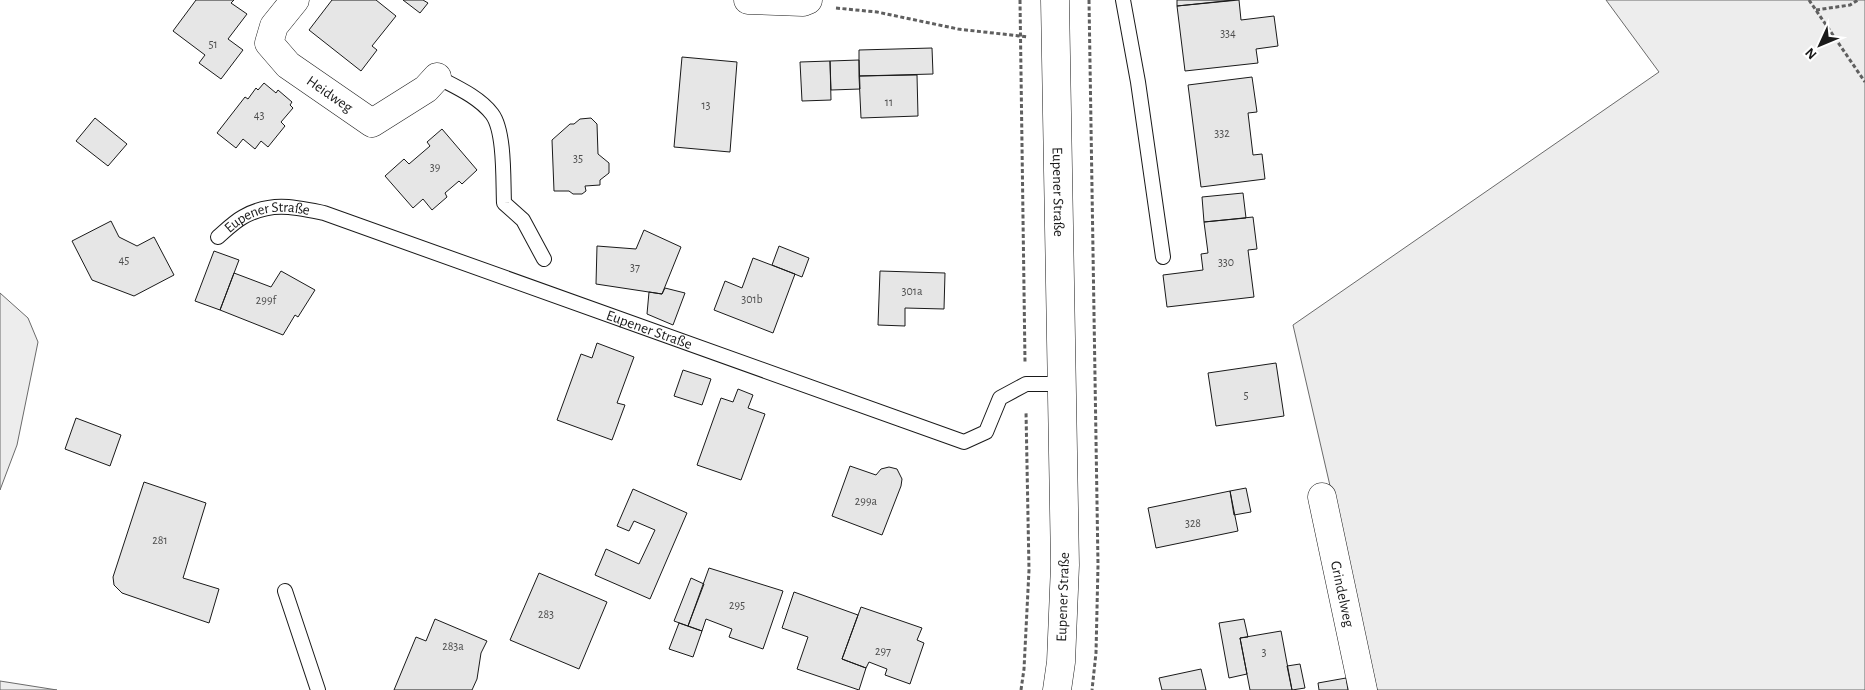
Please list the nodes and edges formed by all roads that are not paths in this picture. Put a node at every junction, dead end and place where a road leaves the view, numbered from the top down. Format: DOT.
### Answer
graph roads {
  1 [pos="294,0"];
  2 [pos="748,0"];
  3 [pos="1055,0"];
  4 [pos="1123,0"];
  5 [pos="818,4"];
  6 [pos="437,77"];
  7 [pos="218,236"];
  8 [pos="1163,257"];
  9 [pos="544,258"];
  10 [pos="1063,384"];
  11 [pos="1322,497"];
  12 [pos="285,591"];
  13 [pos="318,690"];
  14 [pos="1057,690"];
  15 [pos="1363,690"];
  1 -- 6 [label="main road, Heidweg"];
  2 -- 5 [label="main road"];
  3 -- 10 [label="main road, Eupener Straße"];
  4 -- 8 [label="lane"];
  6 -- 9 [label="lane"];
  7 -- 10 [label="lane, Eupener Straße"];
  10 -- 14 [label="main road, Eupener Straße"];
  11 -- 15 [label="main road, Grindelweg"];
  12 -- 13 [label="lane"];
}
